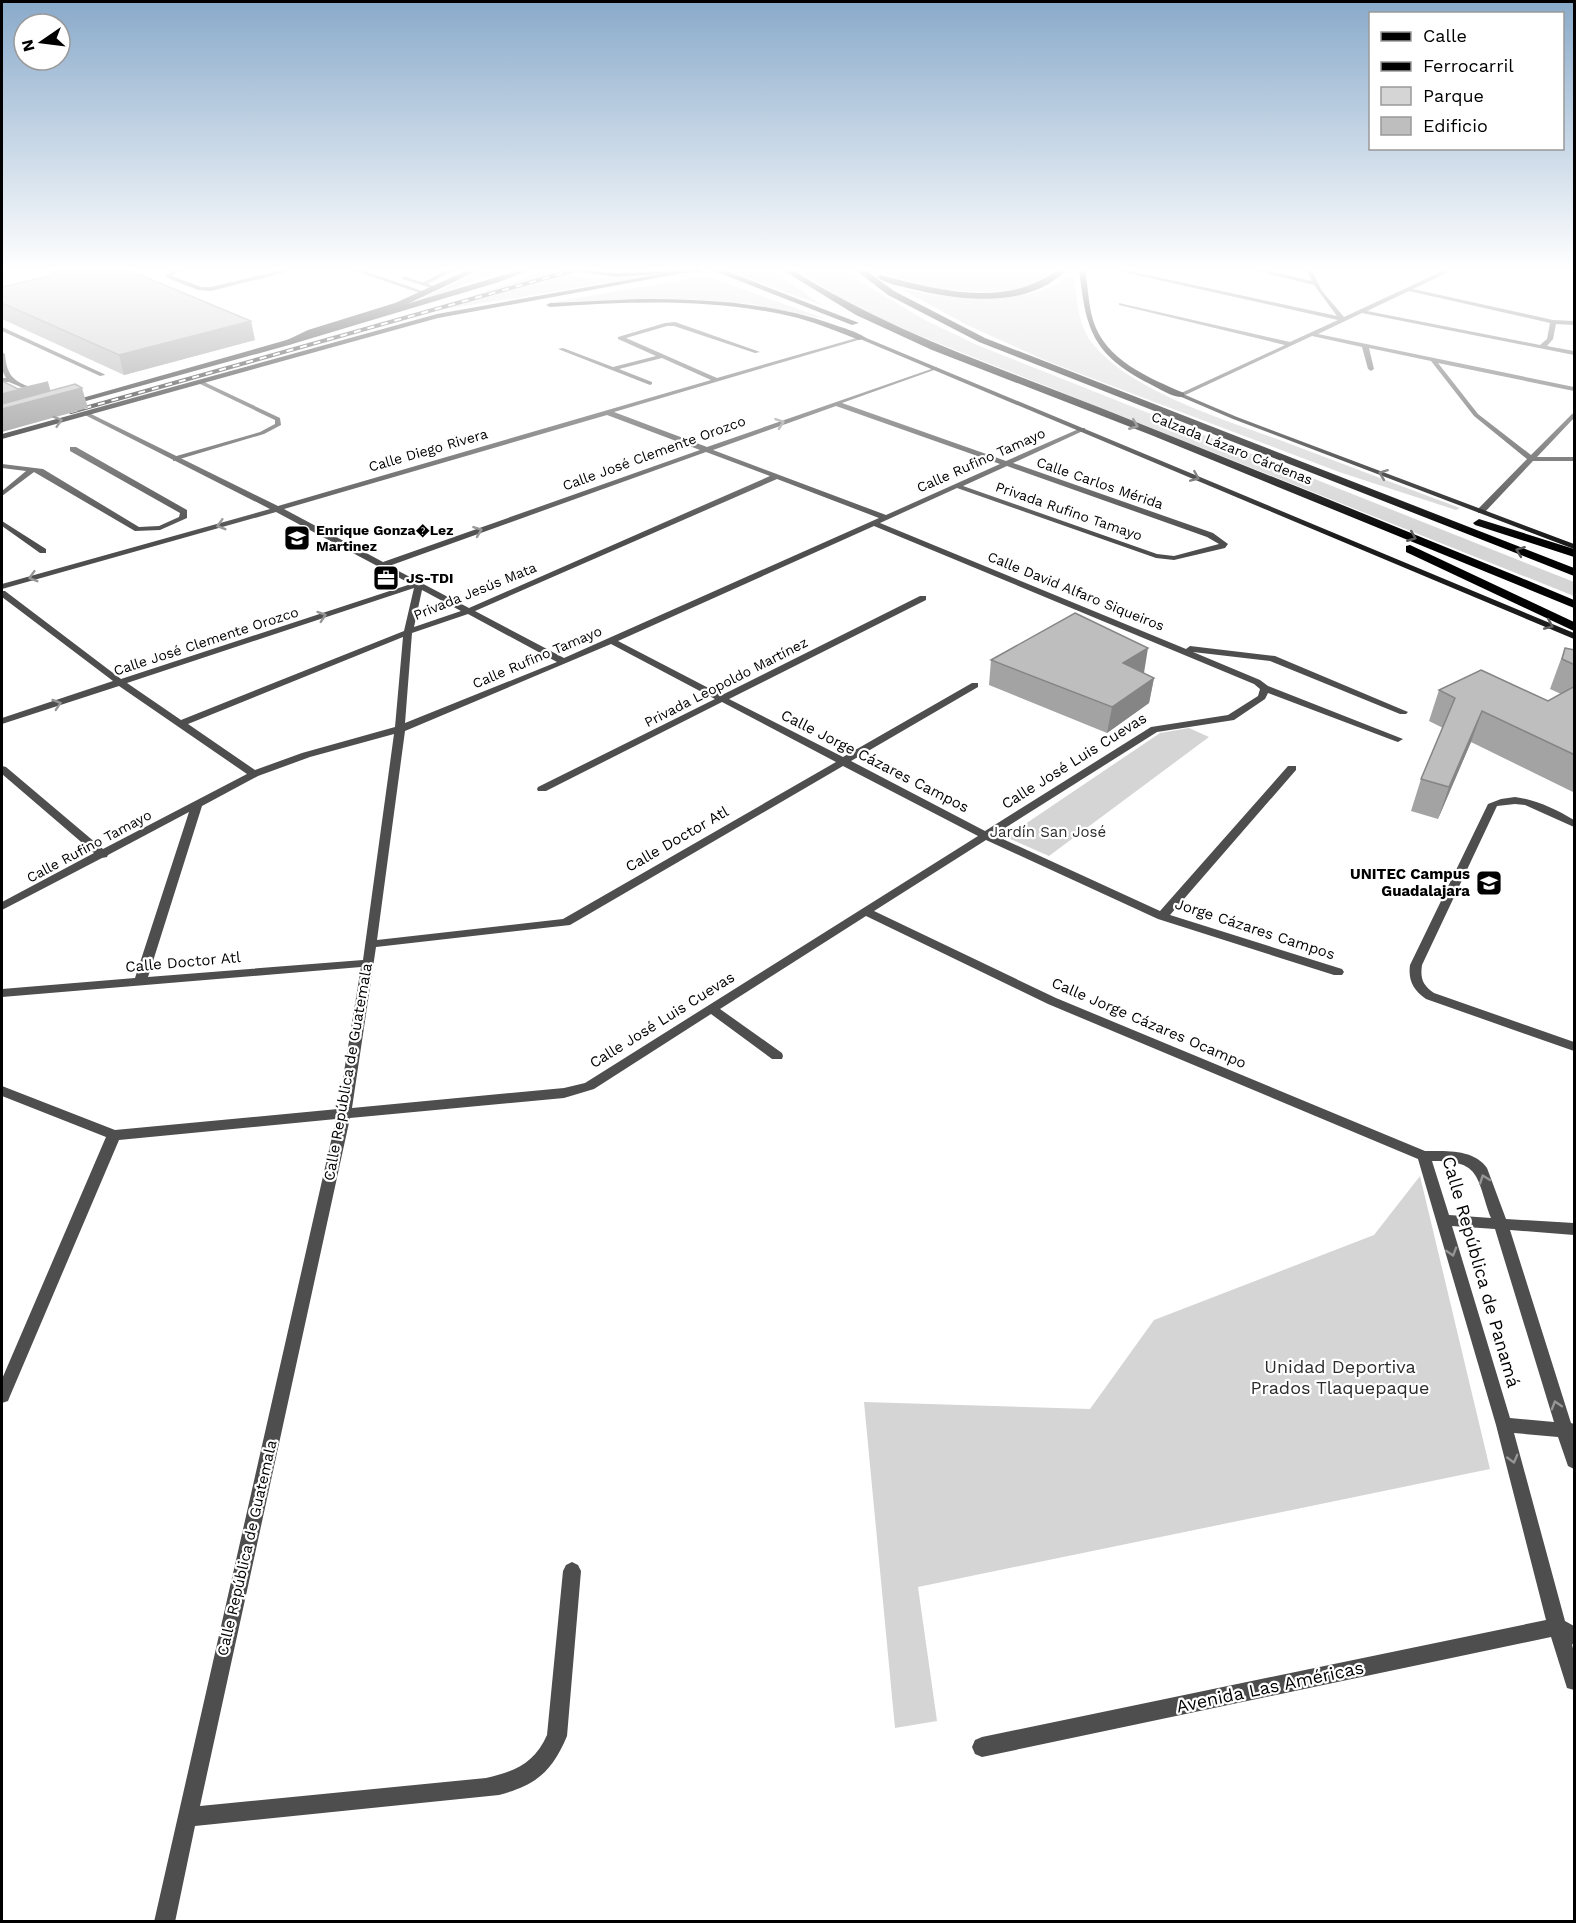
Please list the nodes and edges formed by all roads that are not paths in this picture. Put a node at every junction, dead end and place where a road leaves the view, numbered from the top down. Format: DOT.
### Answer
graph roads {
  1 [pos="67,359"];
  2 [pos="231,359"];
  3 [pos="284,359"];
  4 [pos="586,359"];
  5 [pos="653,359"];
  6 [pos="664,359"];
  7 [pos="793,359"];
  8 [pos="912,359"];
  9 [pos="959,359"];
  10 [pos="1030,359"];
  11 [pos="1118,359"];
  12 [pos="1258,359"];
  13 [pos="1368,359"];
  14 [pos="1428,359"];
  15 [pos="1434,360"];
  16 [pos="2,367"];
  17 [pos="935,368"];
  18 [pos="613,369"];
  19 [pos="1371,369"];
  20 [pos="102,375"];
  21 [pos="2,380"];
  22 [pos="10,380"];
  23 [pos="718,381"];
  24 [pos="200,382"];
  25 [pos="650,383"];
  26 [pos="1575,389"];
  27 [pos="1181,395"];
  28 [pos="51,397"];
  29 [pos="835,403"];
  30 [pos="62,404"];
  31 [pos="607,412"];
  32 [pos="85,413"];
  33 [pos="1575,415"];
  34 [pos="1083,429"];
  35 [pos="2,437"];
  36 [pos="73,449"];
  37 [pos="702,450"];
  38 [pos="176,459"];
  39 [pos="1531,459"];
  40 [pos="1575,459"];
  41 [pos="1224,461"];
  42 [pos="1007,463"];
  43 [pos="2,466"];
  44 [pos="34,470"];
  45 [pos="1320,473"];
  46 [pos="777,476"];
  47 [pos="957,486"];
  48 [pos="2,494"];
  49 [pos="278,509"];
  50 [pos="1481,511"];
  51 [pos="885,517"];
  52 [pos="2,523"];
  53 [pos="874,523"];
  54 [pos="1575,548"];
  55 [pos="43,551"];
  56 [pos="1575,553"];
  57 [pos="1174,558"];
  58 [pos="383,565"];
  59 [pos="1575,572"];
  60 [pos="419,584"];
  61 [pos="2,586"];
  62 [pos="2,593"];
  63 [pos="923,598"];
  64 [pos="1575,604"];
  65 [pos="469,611"];
  66 [pos="1575,627"];
  67 [pos="408,632"];
  68 [pos="1575,636"];
  69 [pos="611,641"];
  70 [pos="1176,647"];
  71 [pos="564,662"];
  72 [pos="121,683"];
  73 [pos="975,685"];
  74 [pos="1265,688"];
  75 [pos="722,699"];
  76 [pos="1403,712"];
  77 [pos="2,721"];
  78 [pos="180,724"];
  79 [pos="400,729"];
  80 [pos="1398,739"];
  81 [pos="843,762"];
  82 [pos="1292,768"];
  83 [pos="2,769"];
  84 [pos="254,774"];
  85 [pos="542,789"];
  86 [pos="197,804"];
  87 [pos="1575,824"];
  88 [pos="985,835"];
  89 [pos="104,855"];
  90 [pos="2,906"];
  91 [pos="866,911"];
  92 [pos="1162,916"];
  93 [pos="370,944"];
  94 [pos="368,963"];
  95 [pos="1338,972"];
  96 [pos="140,982"];
  97 [pos="2,993"];
  98 [pos="711,1008"];
  99 [pos="1575,1047"];
  100 [pos="777,1056"];
  101 [pos="2,1091"];
  102 [pos="344,1113"];
  103 [pos="114,1135"];
  104 [pos="1424,1156"];
  105 [pos="1443,1220"];
  106 [pos="1500,1223"];
  107 [pos="1575,1229"];
  108 [pos="2,1396"];
  109 [pos="1504,1425"];
  110 [pos="1569,1430"];
  111 [pos="1575,1461"];
  112 [pos="572,1571"];
  113 [pos="1566,1632"];
  114 [pos="1575,1681"];
  115 [pos="982,1747"];
  116 [pos="188,1818"];
  117 [pos="165,1922"];
  1 -- 20 [label="street"];
  2 -- 30 [label="main road"];
  3 -- 24 [label="main road"];
  4 -- 18 [label="street"];
  5 -- 18 [label="street"];
  6 -- 23 [label="street"];
  7 -- 23 [label="street, Calle Diego Rivera"];
  8 -- 17 [label="main road"];
  9 -- 41 [label="highway, Calzada Lázaro Cárdenas, one-way"];
  10 -- 45 [label="highway, Calzada Lázaro Cárdenas"];
  11 -- 27 [label="main road"];
  12 -- 27 [label="street"];
  13 -- 19 [label="street"];
  14 -- 15 [label="street"];
  15 -- 26 [label="street"];
  15 -- 39 [label="street"];
  16 -- 22 [label="street"];
  17 -- 29 [label="street, Calle José Clemente Orozco"];
  17 -- 34 [label="main road"];
  18 -- 25 [label="street"];
  21 -- 22 [label="street"];
  22 -- 28 [label="street"];
  23 -- 31 [label="street, Calle Diego Rivera"];
  24 -- 32 [label="main road"];
  24 -- 38 [label="street"];
  50 -- 27 [label="main road, one-way"];
  37 -- 29 [label="street, Calle José Clemente Orozco, one-way"];
  29 -- 42 [label="street, Calle Carlos Mérida"];
  31 -- 37 [label="street"];
  31 -- 49 [label="street, Calle Diego Rivera"];
  35 -- 32 [label="main road, one-way"];
  32 -- 38 [label="street"];
  33 -- 39 [label="street"];
  34 -- 42 [label="street, Calle Rufino Tamayo"];
  34 -- 68 [label="main road, one-way"];
  36 -- 44 [label="street"];
  37 -- 46 [label="street"];
  58 -- 37 [label="street, Calle José Clemente Orozco, one-way"];
  38 -- 49 [label="street"];
  39 -- 40 [label="street"];
  39 -- 50 [label="street"];
  41 -- 64 [label="highway, Calzada Lázaro Cárdenas, one-way"];
  41 -- 66 [label="highway"];
  42 -- 47 [label="street, Calle Rufino Tamayo"];
  42 -- 57 [label="street, Calle Carlos Mérida"];
  43 -- 44 [label="street"];
  44 -- 48 [label="street"];
  45 -- 56 [label="highway"];
  59 -- 45 [label="highway, Calzada Lázaro Cárdenas, one-way"];
  46 -- 51 [label="street"];
  46 -- 65 [label="street, Privada Jesús Mata"];
  47 -- 51 [label="street, Calle Rufino Tamayo"];
  47 -- 57 [label="street, Privada Rufino Tamayo"];
  49 -- 58 [label="street"];
  49 -- 61 [label="street, Calle Diego Rivera, one-way"];
  50 -- 54 [label="main road"];
  51 -- 53 [label="street, Calle Rufino Tamayo"];
  52 -- 55 [label="street"];
  53 -- 69 [label="street, Calle Rufino Tamayo"];
  53 -- 70 [label="street, Calle David Alfaro Siqueiros"];
  58 -- 60 [label="street"];
  60 -- 65 [label="street"];
  60 -- 67 [label="street, Calle República de Guatemala"];
  72 -- 60 [label="street, Calle José Clemente Orozco, one-way"];
  62 -- 72 [label="street"];
  63 -- 75 [label="street, Privada Leopoldo Martínez"];
  65 -- 67 [label="street, Privada Jesús Mata"];
  65 -- 71 [label="street"];
  67 -- 78 [label="street, Privada Jesús Mata"];
  67 -- 79 [label="street, Calle República de Guatemala"];
  69 -- 71 [label="street, Calle Rufino Tamayo"];
  69 -- 75 [label="street, Calle Jorge Cázares Campos"];
  70 -- 74 [label="street, Calle David Alfaro Siqueiros"];
  70 -- 76 [label="street"];
  71 -- 79 [label="street, Calle Rufino Tamayo"];
  77 -- 72 [label="street, Calle José Clemente Orozco, one-way"];
  72 -- 78 [label="street"];
  73 -- 81 [label="street, Calle Doctor Atl"];
  74 -- 80 [label="street, Calle David Alfaro Siqueiros"];
  74 -- 88 [label="street, Calle José Luis Cuevas"];
  75 -- 81 [label="street, Calle Jorge Cázares Campos"];
  75 -- 85 [label="street, Privada Leopoldo Martínez"];
  78 -- 84 [label="street"];
  79 -- 84 [label="street, Calle Rufino Tamayo"];
  79 -- 93 [label="street, Calle República de Guatemala"];
  81 -- 88 [label="street, Calle Jorge Cázares Campos"];
  81 -- 93 [label="street, Calle Doctor Atl"];
  82 -- 92 [label="street"];
  83 -- 89 [label="street"];
  84 -- 86 [label="street, Calle Rufino Tamayo"];
  86 -- 89 [label="street, Calle Rufino Tamayo"];
  86 -- 96 [label="street"];
  87 -- 99 [label="street"];
  88 -- 91 [label="street, Calle José Luis Cuevas"];
  88 -- 92 [label="street, Calle Jorge Cázares Campos"];
  89 -- 90 [label="street, Calle Rufino Tamayo"];
  91 -- 98 [label="street, Calle José Luis Cuevas"];
  91 -- 104 [label="street, Calle Jorge Cázares Ocampo"];
  92 -- 95 [label="street, Jorge Cázares Campos"];
  93 -- 94 [label="street, Calle República de Guatemala"];
  94 -- 96 [label="street, Calle Doctor Atl"];
  94 -- 102 [label="street, Calle República de Guatemala"];
  96 -- 97 [label="street, Calle Doctor Atl"];
  98 -- 100 [label="street"];
  98 -- 102 [label="street, Calle José Luis Cuevas"];
  101 -- 103 [label="street, Calle José Luis Cuevas"];
  102 -- 103 [label="street, Calle José Luis Cuevas"];
  102 -- 116 [label="street, Calle República de Guatemala"];
  103 -- 108 [label="street"];
  104 -- 105 [label="street, Calle República de Panamá"];
  106 -- 104 [label="street, Calle República de Panamá, one-way"];
  105 -- 106 [label="street"];
  105 -- 109 [label="street, Calle República de Panamá, one-way"];
  106 -- 107 [label="street"];
  110 -- 106 [label="street, Calle República de Panamá, one-way"];
  109 -- 110 [label="street"];
  109 -- 113 [label="street, Calle República de Panamá, one-way"];
  110 -- 111 [label="street, Calle República de Panamá"];
  112 -- 116 [label="street"];
  113 -- 114 [label="street, Calle República de Panamá"];
  113 -- 115 [label="street, Avenida Las Américas"];
  116 -- 117 [label="street, Calle República de Guatemala"];
}
